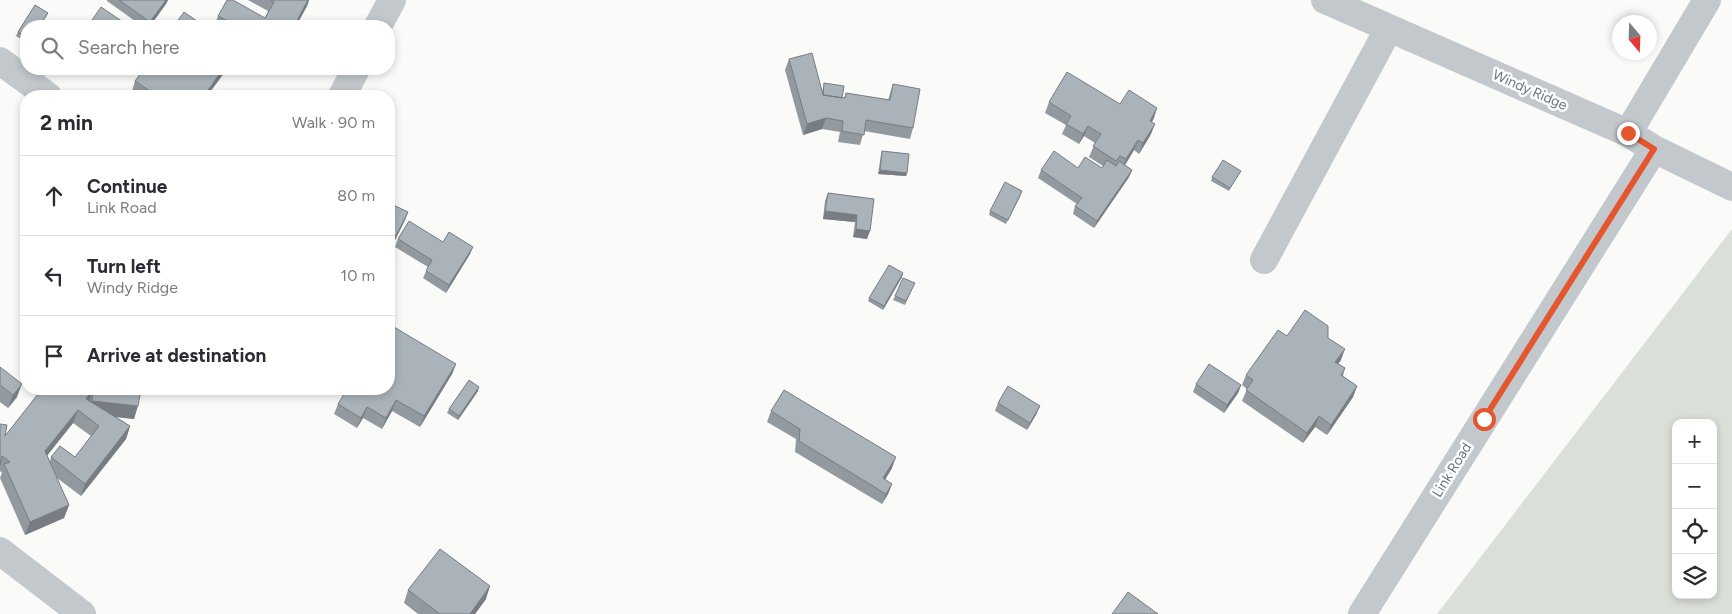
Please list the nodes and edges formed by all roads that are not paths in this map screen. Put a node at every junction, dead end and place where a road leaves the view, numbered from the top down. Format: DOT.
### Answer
graph roads {
  1 [pos="392,0"];
  2 [pos="1325,0"];
  3 [pos="1707,0"];
  4 [pos="381,20"];
  5 [pos="1389,28"];
  6 [pos="0,61"];
  7 [pos="353,75"];
  8 [pos="40,90"];
  9 [pos="345,90"];
  10 [pos="1628,133"];
  11 [pos="1654,149"];
  12 [pos="1732,187"];
  13 [pos="1264,260"];
  14 [pos="0,551"];
  15 [pos="82,614"];
  16 [pos="1362,614"];
  1 -- 4 [label="street"];
  2 -- 5 [label="street, Windy Ridge"];
  3 -- 10 [label="street"];
  5 -- 10 [label="street, Windy Ridge"];
  5 -- 13 [label="street"];
  6 -- 8 [label="street"];
  7 -- 9 [label="street"];
  10 -- 11 [label="street, Windy Ridge"];
  11 -- 12 [label="street, Windy Ridge"];
  11 -- 16 [label="street, Link Road"];
  14 -- 15 [label="street"];
}
